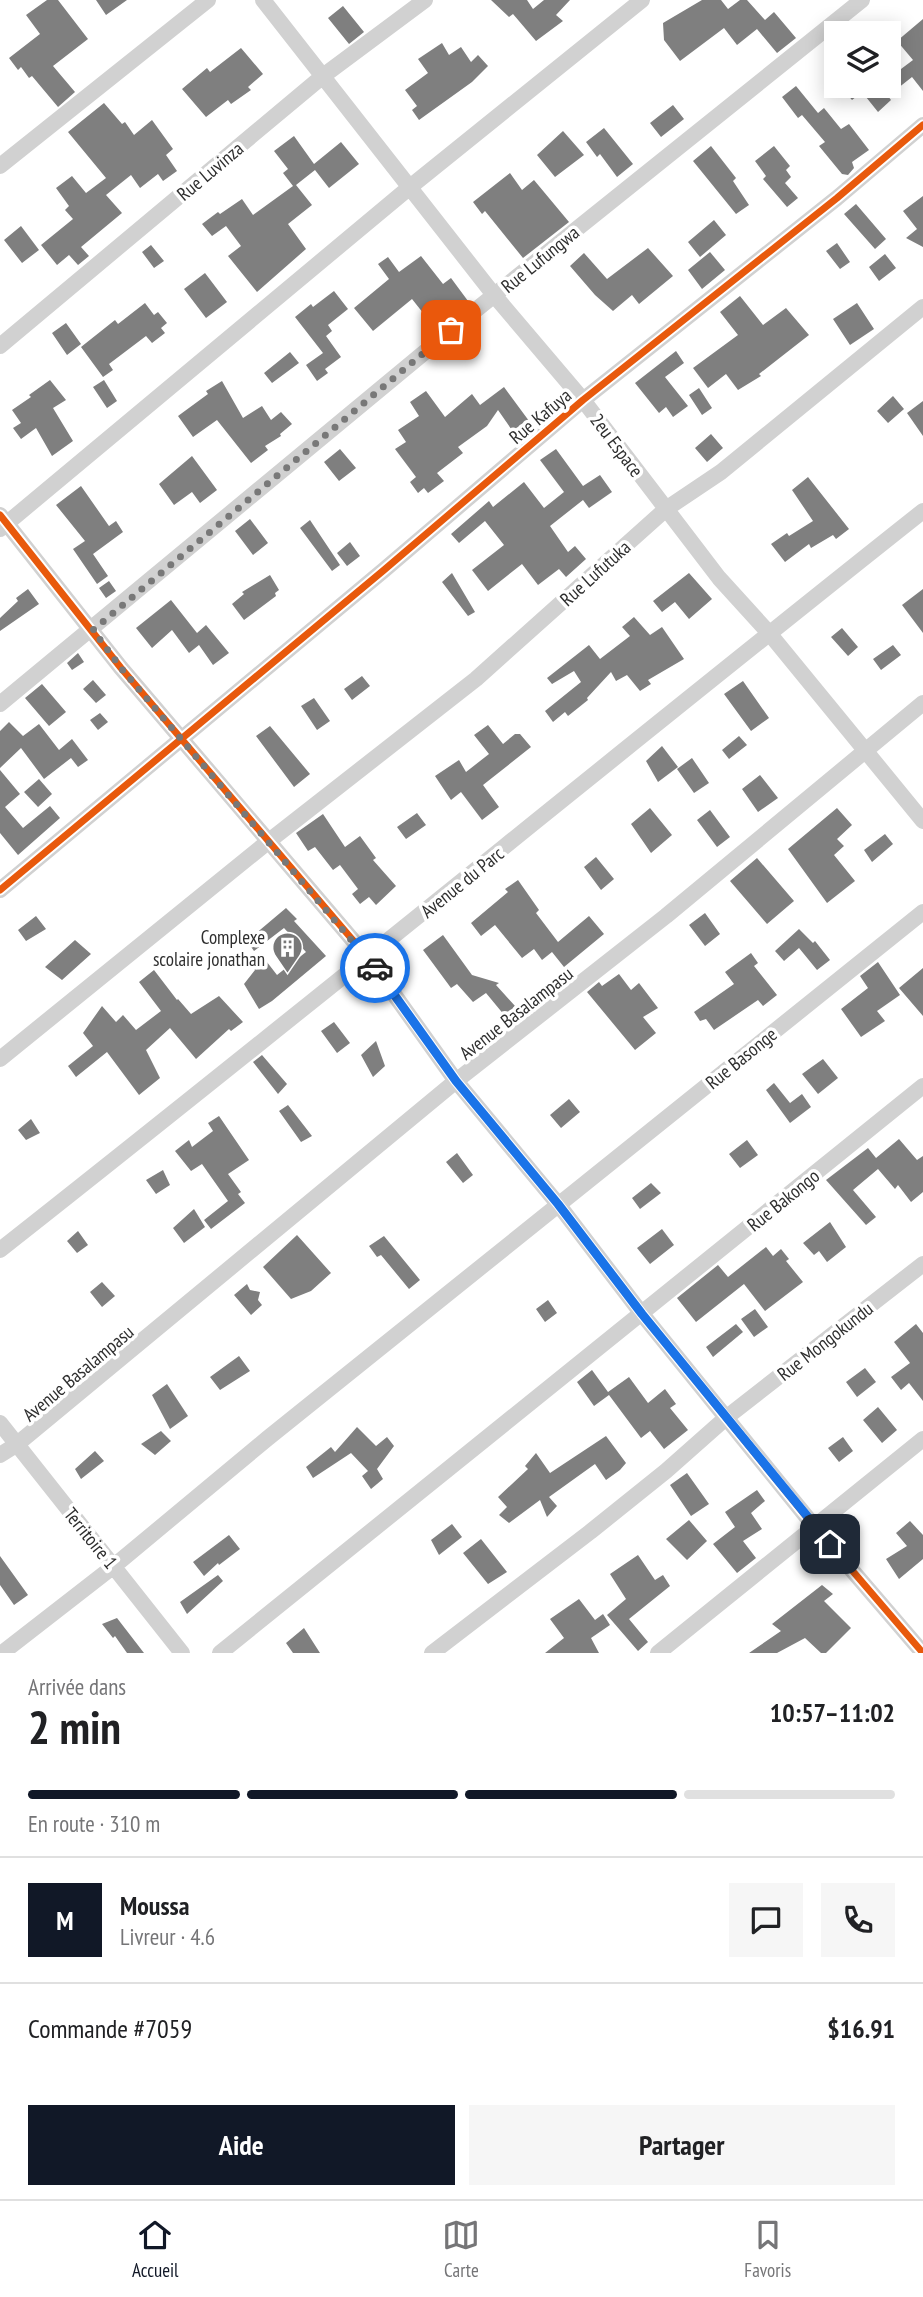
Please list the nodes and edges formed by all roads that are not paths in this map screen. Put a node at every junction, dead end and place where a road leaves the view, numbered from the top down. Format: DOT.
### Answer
graph roads {
  1 [pos="208,0"];
  2 [pos="263,0"];
  3 [pos="425,0"];
  4 [pos="642,0"];
  5 [pos="862,0"];
  6 [pos="323,76"];
  7 [pos="923,125"];
  8 [pos="0,166"];
  9 [pos="410,187"];
  10 [pos="494,295"];
  11 [pos="923,307"];
  12 [pos="0,346"];
  13 [pos="583,400"];
  14 [pos="666,509"];
  15 [pos="923,512"];
  16 [pos="3,523"];
  17 [pos="93,630"];
  18 [pos="769,633"];
  19 [pos="923,703"];
  20 [pos="0,704"];
  21 [pos="182,737"];
  22 [pos="866,751"];
  23 [pos="923,821"];
  24 [pos="269,841"];
  25 [pos="0,890"];
  26 [pos="923,912"];
  27 [pos="368,958"];
  28 [pos="0,1059"];
  29 [pos="456,1081"];
  30 [pos="923,1086"];
  31 [pos="558,1204"];
  32 [pos="0,1250"];
  33 [pos="923,1264"];
  34 [pos="642,1314"];
  35 [pos="727,1417"];
  36 [pos="0,1423"];
  37 [pos="923,1439"];
  38 [pos="16,1445"];
  39 [pos="0,1455"];
  40 [pos="814,1526"];
  41 [pos="114,1566"];
  42 [pos="922,1652"];
  43 [pos="2,1653"];
  44 [pos="181,1653"];
  45 [pos="220,1653"];
  46 [pos="432,1653"];
  47 [pos="658,1653"];
  1 -- 8 [label="street"];
  2 -- 6 [label="street, 2eu Espace"];
  3 -- 6 [label="street, Rue Luvinza"];
  4 -- 9 [label="street"];
  5 -- 10 [label="street, Rue Lufungwa"];
  6 -- 9 [label="street, 2eu Espace"];
  6 -- 12 [label="street, Rue Luvinza"];
  7 -- 13 [label="street, Rue Kafuya"];
  9 -- 10 [label="street, 2eu Espace"];
  9 -- 16 [label="street"];
  10 -- 13 [label="street, 2eu Espace"];
  10 -- 17 [label="street, Rue Lufungwa"];
  11 -- 14 [label="street, Rue Lufutuka"];
  13 -- 14 [label="street, 2eu Espace"];
  13 -- 21 [label="street, Rue Kafuya"];
  14 -- 18 [label="street, 2eu Espace"];
  14 -- 24 [label="street, Rue Lufutuka"];
  15 -- 18 [label="street, Avenue du Parc"];
  16 -- 17 [label="street"];
  17 -- 20 [label="street, Rue Lufungwa"];
  17 -- 21 [label="street"];
  18 -- 22 [label="street, 2eu Espace"];
  18 -- 27 [label="street, Avenue du Parc"];
  19 -- 22 [label="street, Avenue Basalampasu"];
  21 -- 24 [label="street"];
  21 -- 25 [label="street, Rue Kafuya"];
  22 -- 23 [label="street, 2eu Espace"];
  22 -- 29 [label="street, Avenue Basalampasu"];
  24 -- 27 [label="street"];
  24 -- 28 [label="street, Rue Lufutuka"];
  26 -- 31 [label="street, Rue Basonge"];
  27 -- 29 [label="street"];
  27 -- 32 [label="street, Avenue du Parc"];
  29 -- 31 [label="street"];
  29 -- 38 [label="street, Avenue Basalampasu"];
  30 -- 34 [label="street, Rue Bakongo"];
  31 -- 34 [label="street"];
  31 -- 41 [label="street, Rue Basonge"];
  33 -- 35 [label="street, Rue Mongokundu"];
  34 -- 35 [label="street"];
  34 -- 45 [label="street, Rue Bakongo"];
  35 -- 40 [label="street"];
  35 -- 46 [label="street, Rue Mongokundu"];
  36 -- 38 [label="street, Territoire 1"];
  37 -- 40 [label="street"];
  38 -- 39 [label="street, Avenue Basalampasu"];
  38 -- 41 [label="street, Territoire 1"];
  40 -- 42 [label="street"];
  40 -- 47 [label="street"];
  41 -- 43 [label="street, Rue Basonge"];
  41 -- 44 [label="street, Territoire 1"];
}
